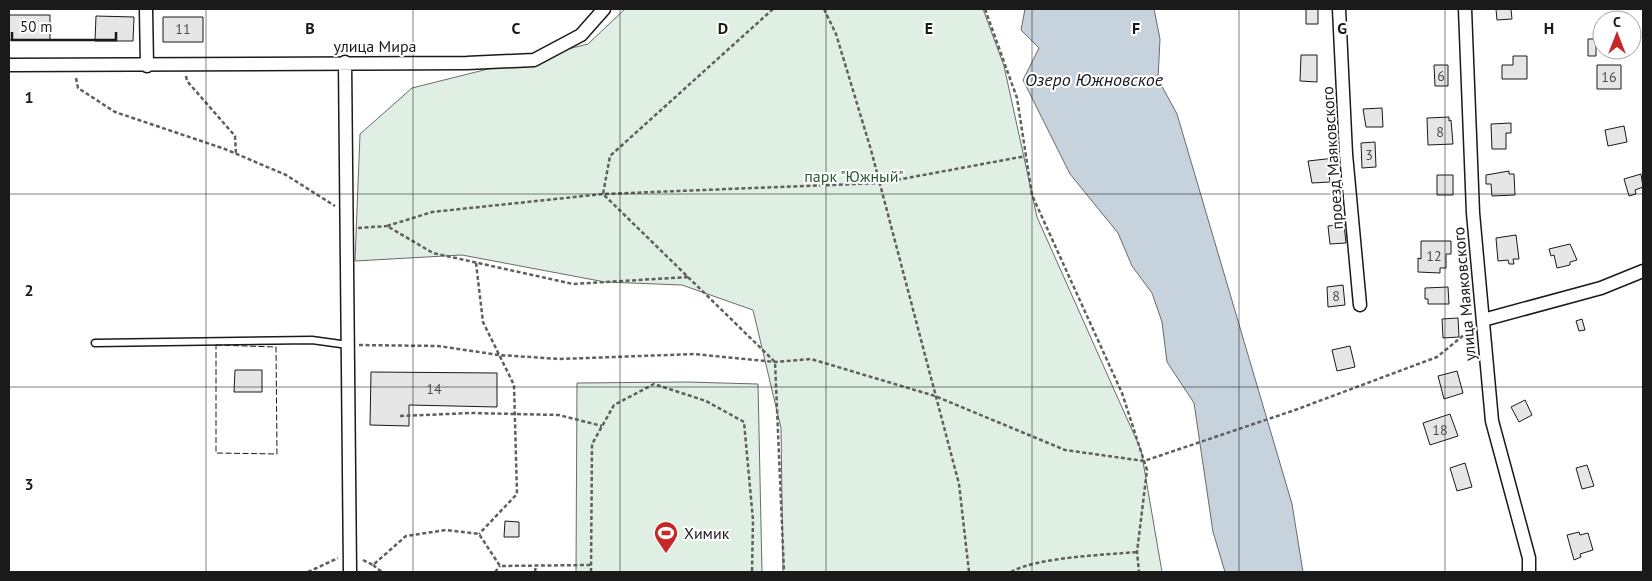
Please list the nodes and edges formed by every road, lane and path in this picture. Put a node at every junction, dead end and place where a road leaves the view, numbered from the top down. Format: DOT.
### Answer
graph roads {
  1 [pos="146,9"];
  2 [pos="604,9"];
  3 [pos="773,9"];
  4 [pos="824,9"];
  5 [pos="985,9"];
  6 [pos="1339,9"];
  7 [pos="1465,9"];
  8 [pos="345,62"];
  9 [pos="9,65"];
  10 [pos="73,65"];
  11 [pos="186,65"];
  12 [pos="147,66"];
  13 [pos="236,154"];
  14 [pos="1026,156"];
  15 [pos="880,183"];
  16 [pos="603,194"];
  17 [pos="346,214"];
  18 [pos="387,226"];
  19 [pos="347,229"];
  20 [pos="476,262"];
  21 [pos="1643,270"];
  22 [pos="688,276"];
  23 [pos="1360,306"];
  24 [pos="1483,320"];
  25 [pos="96,343"];
  26 [pos="348,346"];
  27 [pos="499,355"];
  28 [pos="775,362"];
  29 [pos="935,396"];
  30 [pos="400,416"];
  31 [pos="516,416"];
  32 [pos="602,426"];
  33 [pos="1144,462"];
  34 [pos="479,534"];
  35 [pos="1137,552"];
  36 [pos="350,553"];
  37 [pos="372,565"];
  38 [pos="536,565"];
  39 [pos="591,565"];
  40 [pos="500,566"];
  41 [pos="308,572"];
  42 [pos="350,572"];
  43 [pos="382,572"];
  44 [pos="495,572"];
  45 [pos="535,572"];
  46 [pos="591,572"];
  47 [pos="752,572"];
  48 [pos="784,572"];
  49 [pos="969,572"];
  50 [pos="1011,572"];
  51 [pos="1139,572"];
  52 [pos="1529,572"];
  1 -- 12 [label="street"];
  2 -- 8 [label="street, улица Мира"];
  3 -- 16 [label="path"];
  4 -- 15 [label="path"];
  5 -- 14 [label="path"];
  6 -- 23 [label="street, проезд Маяковского"];
  7 -- 24 [label="street, улица Маяковского"];
  8 -- 11 [label="street, улица Мира"];
  8 -- 17 [label="street"];
  9 -- 10 [label="street, улица Мира"];
  10 -- 12 [label="street, улица Мира"];
  10 -- 13 [label="path"];
  11 -- 12 [label="street, улица Мира"];
  11 -- 13 [label="path"];
  13 -- 17 [label="path"];
  14 -- 15 [label="path"];
  14 -- 33 [label="path"];
  15 -- 16 [label="path"];
  15 -- 29 [label="path"];
  16 -- 18 [label="path"];
  16 -- 22 [label="path"];
  17 -- 19 [label="street"];
  18 -- 19 [label="path"];
  18 -- 20 [label="path"];
  19 -- 26 [label="street"];
  20 -- 22 [label="path"];
  20 -- 27 [label="path"];
  21 -- 24 [label="street"];
  22 -- 28 [label="path"];
  24 -- 33 [label="path"];
  24 -- 52 [label="street, улица Маяковского"];
  25 -- 26 [label="lane"];
  26 -- 27 [label="path"];
  26 -- 36 [label="street"];
  27 -- 28 [label="path"];
  27 -- 31 [label="path"];
  28 -- 29 [label="path"];
  28 -- 48 [label="path"];
  29 -- 33 [label="path"];
  29 -- 49 [label="path"];
  30 -- 31 [label="path"];
  31 -- 32 [label="path"];
  31 -- 34 [label="path"];
  32 -- 39 [label="path"];
  32 -- 47 [label="path"];
  33 -- 35 [label="path"];
  34 -- 37 [label="path"];
  34 -- 40 [label="path"];
  35 -- 50 [label="path"];
  35 -- 51 [label="path"];
  36 -- 37 [label="path"];
  36 -- 41 [label="path"];
  36 -- 42 [label="street"];
  37 -- 43 [label="path"];
  38 -- 39 [label="path"];
  38 -- 40 [label="path"];
  38 -- 45 [label="path"];
  39 -- 46 [label="path"];
  40 -- 44 [label="path"];
}
